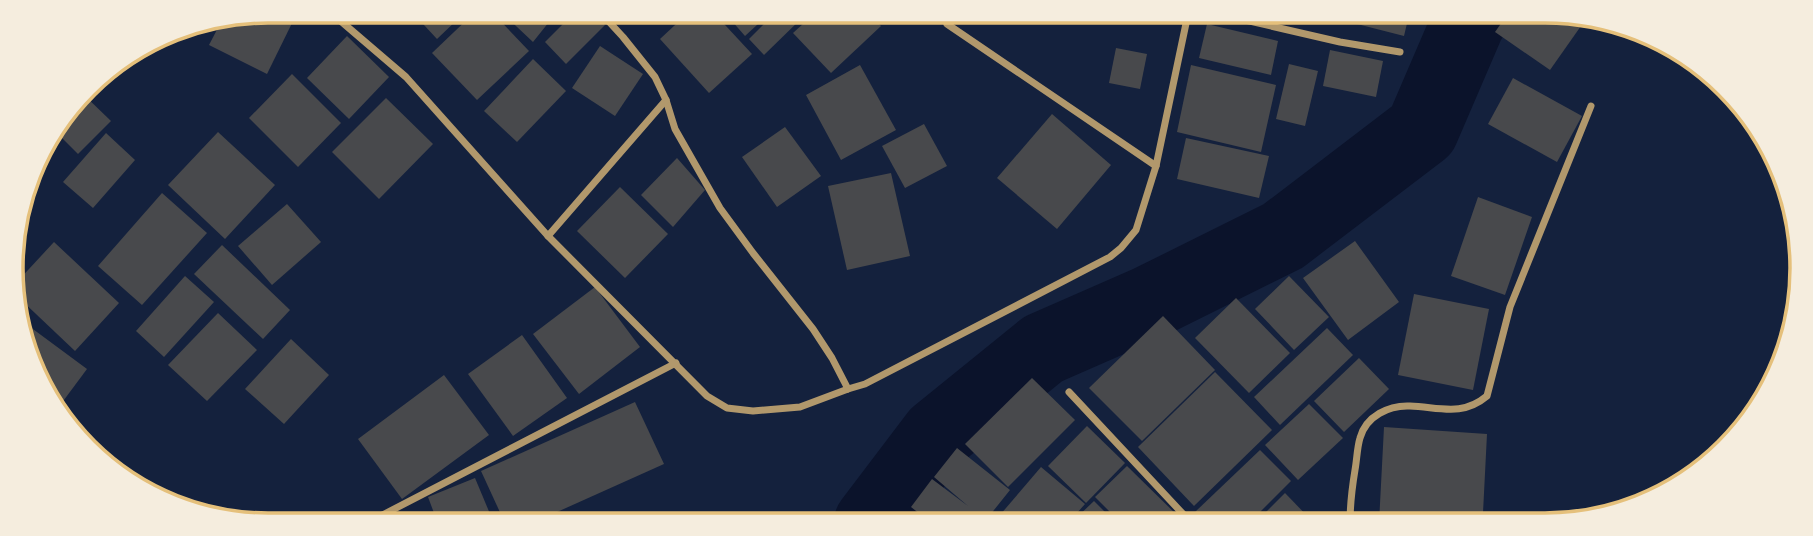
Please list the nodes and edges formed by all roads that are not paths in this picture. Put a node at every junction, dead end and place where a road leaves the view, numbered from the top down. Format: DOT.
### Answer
graph roads {
  1 [pos="343,23"];
  2 [pos="610,23"];
  3 [pos="1186,23"];
  4 [pos="1258,23"];
  5 [pos="947,24"];
  6 [pos="1400,52"];
  7 [pos="666,100"];
  8 [pos="1591,106"];
  9 [pos="1156,166"];
  10 [pos="548,236"];
  11 [pos="676,363"];
  12 [pos="848,389"];
  13 [pos="1069,392"];
  14 [pos="386,513"];
  15 [pos="1182,513"];
  16 [pos="1350,513"];
  1 -- 10 [label="street"];
  2 -- 7 [label="street"];
  3 -- 9 [label="street"];
  4 -- 6 [label="street"];
  5 -- 9 [label="street"];
  7 -- 10 [label="street"];
  7 -- 12 [label="street"];
  8 -- 16 [label="street"];
  9 -- 12 [label="street"];
  10 -- 11 [label="street"];
  11 -- 12 [label="street"];
  11 -- 14 [label="street"];
  13 -- 15 [label="street"];
}
